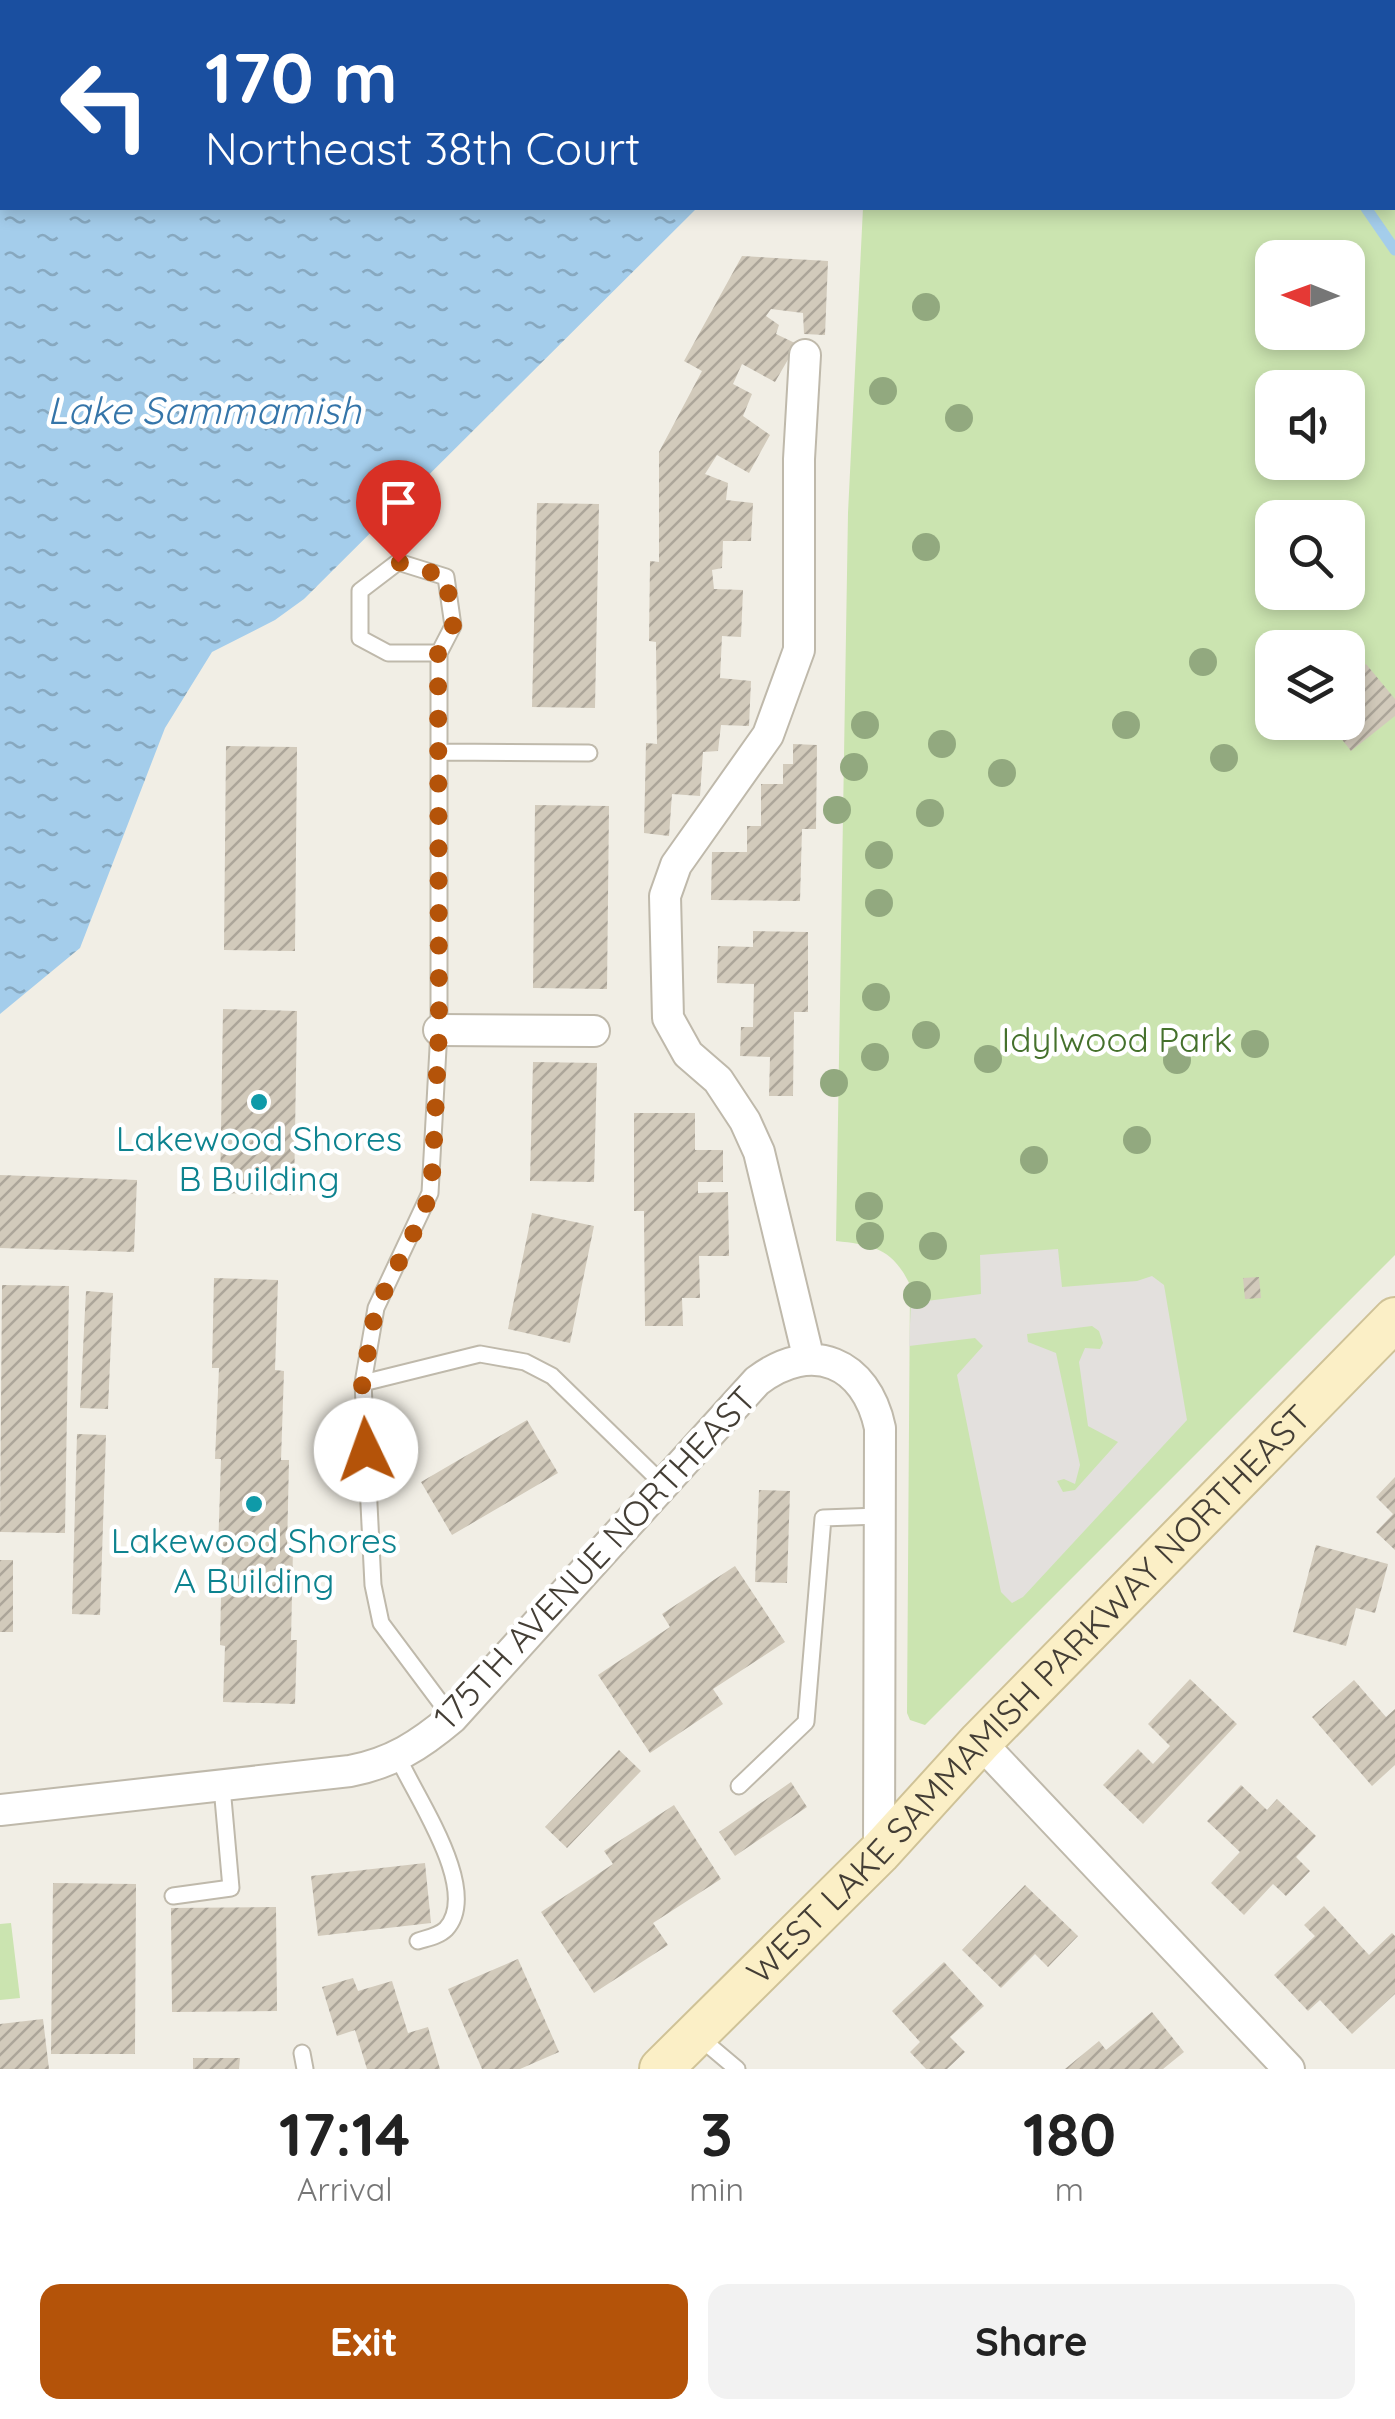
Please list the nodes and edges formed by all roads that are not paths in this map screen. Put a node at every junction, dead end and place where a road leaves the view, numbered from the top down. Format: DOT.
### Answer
graph roads {
  1 [pos="805,356"];
  2 [pos="438,653"];
  3 [pos="439,752"];
  4 [pos="589,752"];
  5 [pos="439,1030"];
  6 [pos="594,1031"];
  7 [pos="1395,1319"];
  8 [pos="822,1362"];
  9 [pos="362,1383"];
  10 [pos="664,1485"];
  11 [pos="879,1516"];
  12 [pos="452,1718"];
  13 [pos="980,1742"];
  14 [pos="398,1757"];
  15 [pos="739,1786"];
  16 [pos="222,1787"];
  17 [pos="0,1810"];
  18 [pos="880,1854"];
  19 [pos="173,1896"];
  20 [pos="418,1941"];
  21 [pos="696,2034"];
  22 [pos="661,2069"];
  23 [pos="737,2069"];
  24 [pos="1289,2069"];
  1 -- 8 [label="street"];
  2 -- 2 [label="lane"];
  2 -- 3 [label="lane"];
  3 -- 4 [label="lane"];
  3 -- 5 [label="lane"];
  5 -- 6 [label="street"];
  5 -- 9 [label="lane"];
  7 -- 13 [label="main road, WEST LAKE SAMMAMISH PARKWAY NORTHEAST"];
  8 -- 10 [label="street, 175TH AVENUE NORTHEAST"];
  8 -- 11 [label="street"];
  9 -- 10 [label="lane"];
  9 -- 12 [label="lane"];
  10 -- 12 [label="street, 175TH AVENUE NORTHEAST"];
  11 -- 15 [label="lane"];
  11 -- 18 [label="street"];
  12 -- 14 [label="street, 175TH AVENUE NORTHEAST"];
  13 -- 18 [label="main road, WEST LAKE SAMMAMISH PARKWAY NORTHEAST"];
  13 -- 24 [label="street"];
  14 -- 16 [label="street, 175TH AVENUE NORTHEAST"];
  14 -- 20 [label="lane"];
  16 -- 17 [label="street, 175TH AVENUE NORTHEAST"];
  16 -- 19 [label="lane"];
  18 -- 21 [label="main road, WEST LAKE SAMMAMISH PARKWAY NORTHEAST"];
  21 -- 22 [label="main road, WEST LAKE SAMMAMISH PARKWAY NORTHEAST"];
  21 -- 23 [label="lane"];
}
